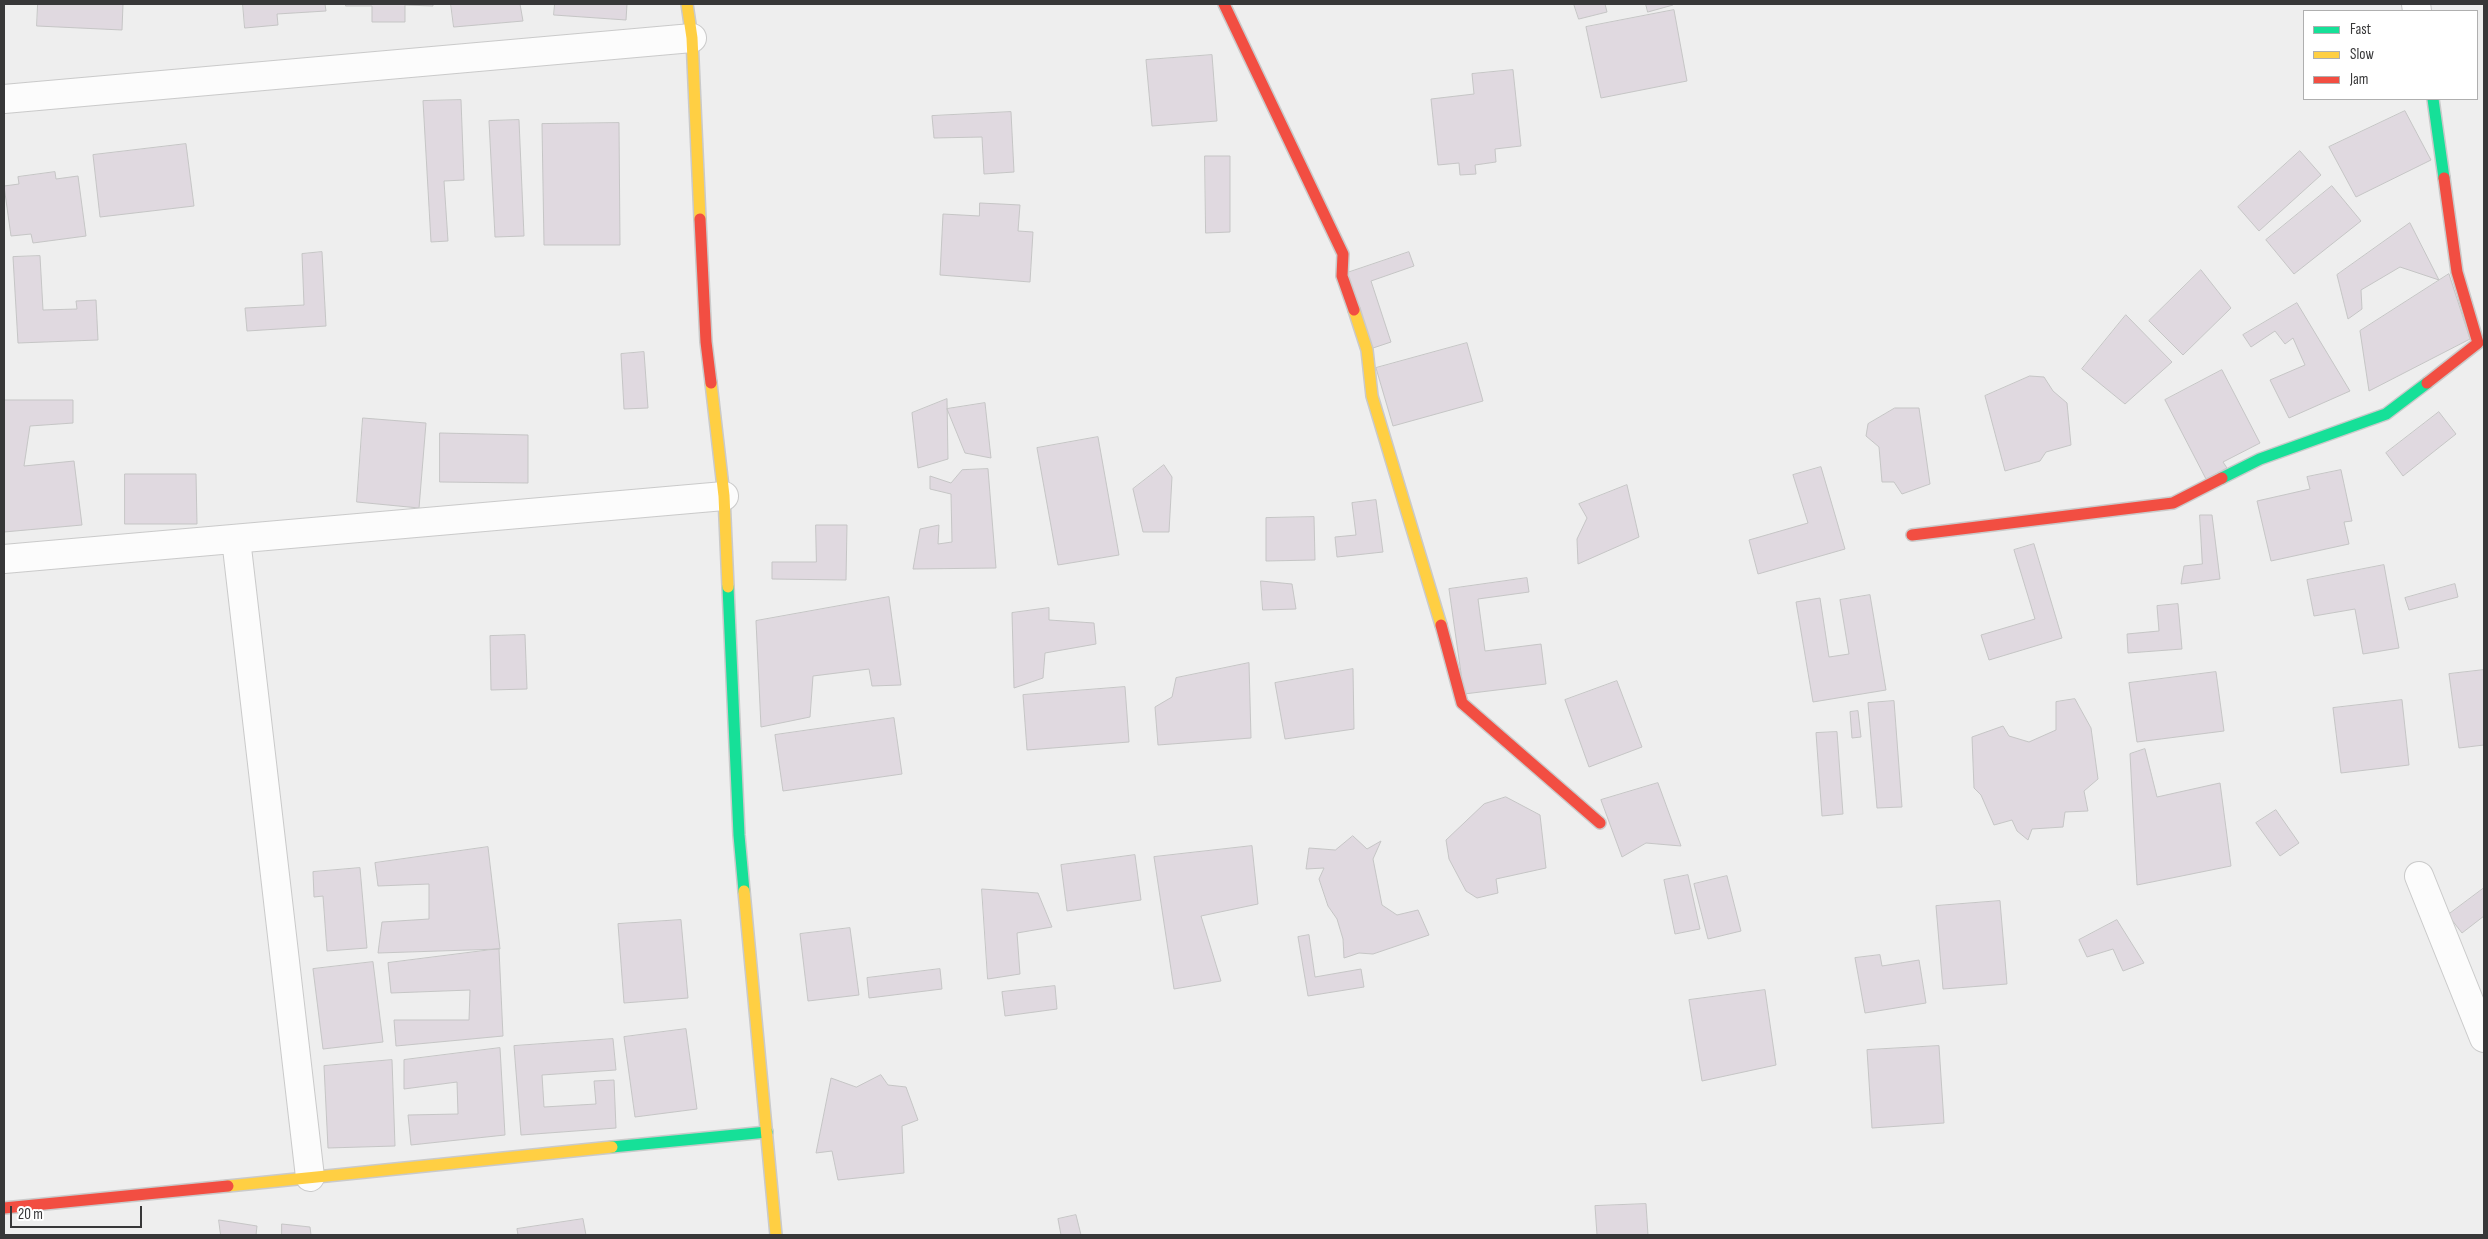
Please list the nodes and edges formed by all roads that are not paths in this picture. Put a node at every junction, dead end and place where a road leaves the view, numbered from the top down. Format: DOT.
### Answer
graph roads {
  1 [pos="687,4"];
  2 [pos="1224,4"];
  3 [pos="692,38"];
  4 [pos="4,98"];
  5 [pos="2433,100"];
  6 [pos="724,496"];
  7 [pos="1912,535"];
  8 [pos="236,539"];
  9 [pos="4,559"];
  10 [pos="1600,823"];
  11 [pos="2419,876"];
  12 [pos="2484,1038"];
  13 [pos="767,1132"];
  14 [pos="310,1177"];
  15 [pos="4,1208"];
  16 [pos="776,1235"];
  1 -- 3 [label="street"];
  2 -- 10 [label="street"];
  3 -- 4 [label="street"];
  3 -- 6 [label="street"];
  5 -- 7 [label="street"];
  6 -- 8 [label="street"];
  6 -- 13 [label="street"];
  8 -- 9 [label="street"];
  8 -- 14 [label="street"];
  11 -- 12 [label="street"];
  13 -- 14 [label="street"];
  13 -- 16 [label="street"];
  14 -- 15 [label="street"];
}
